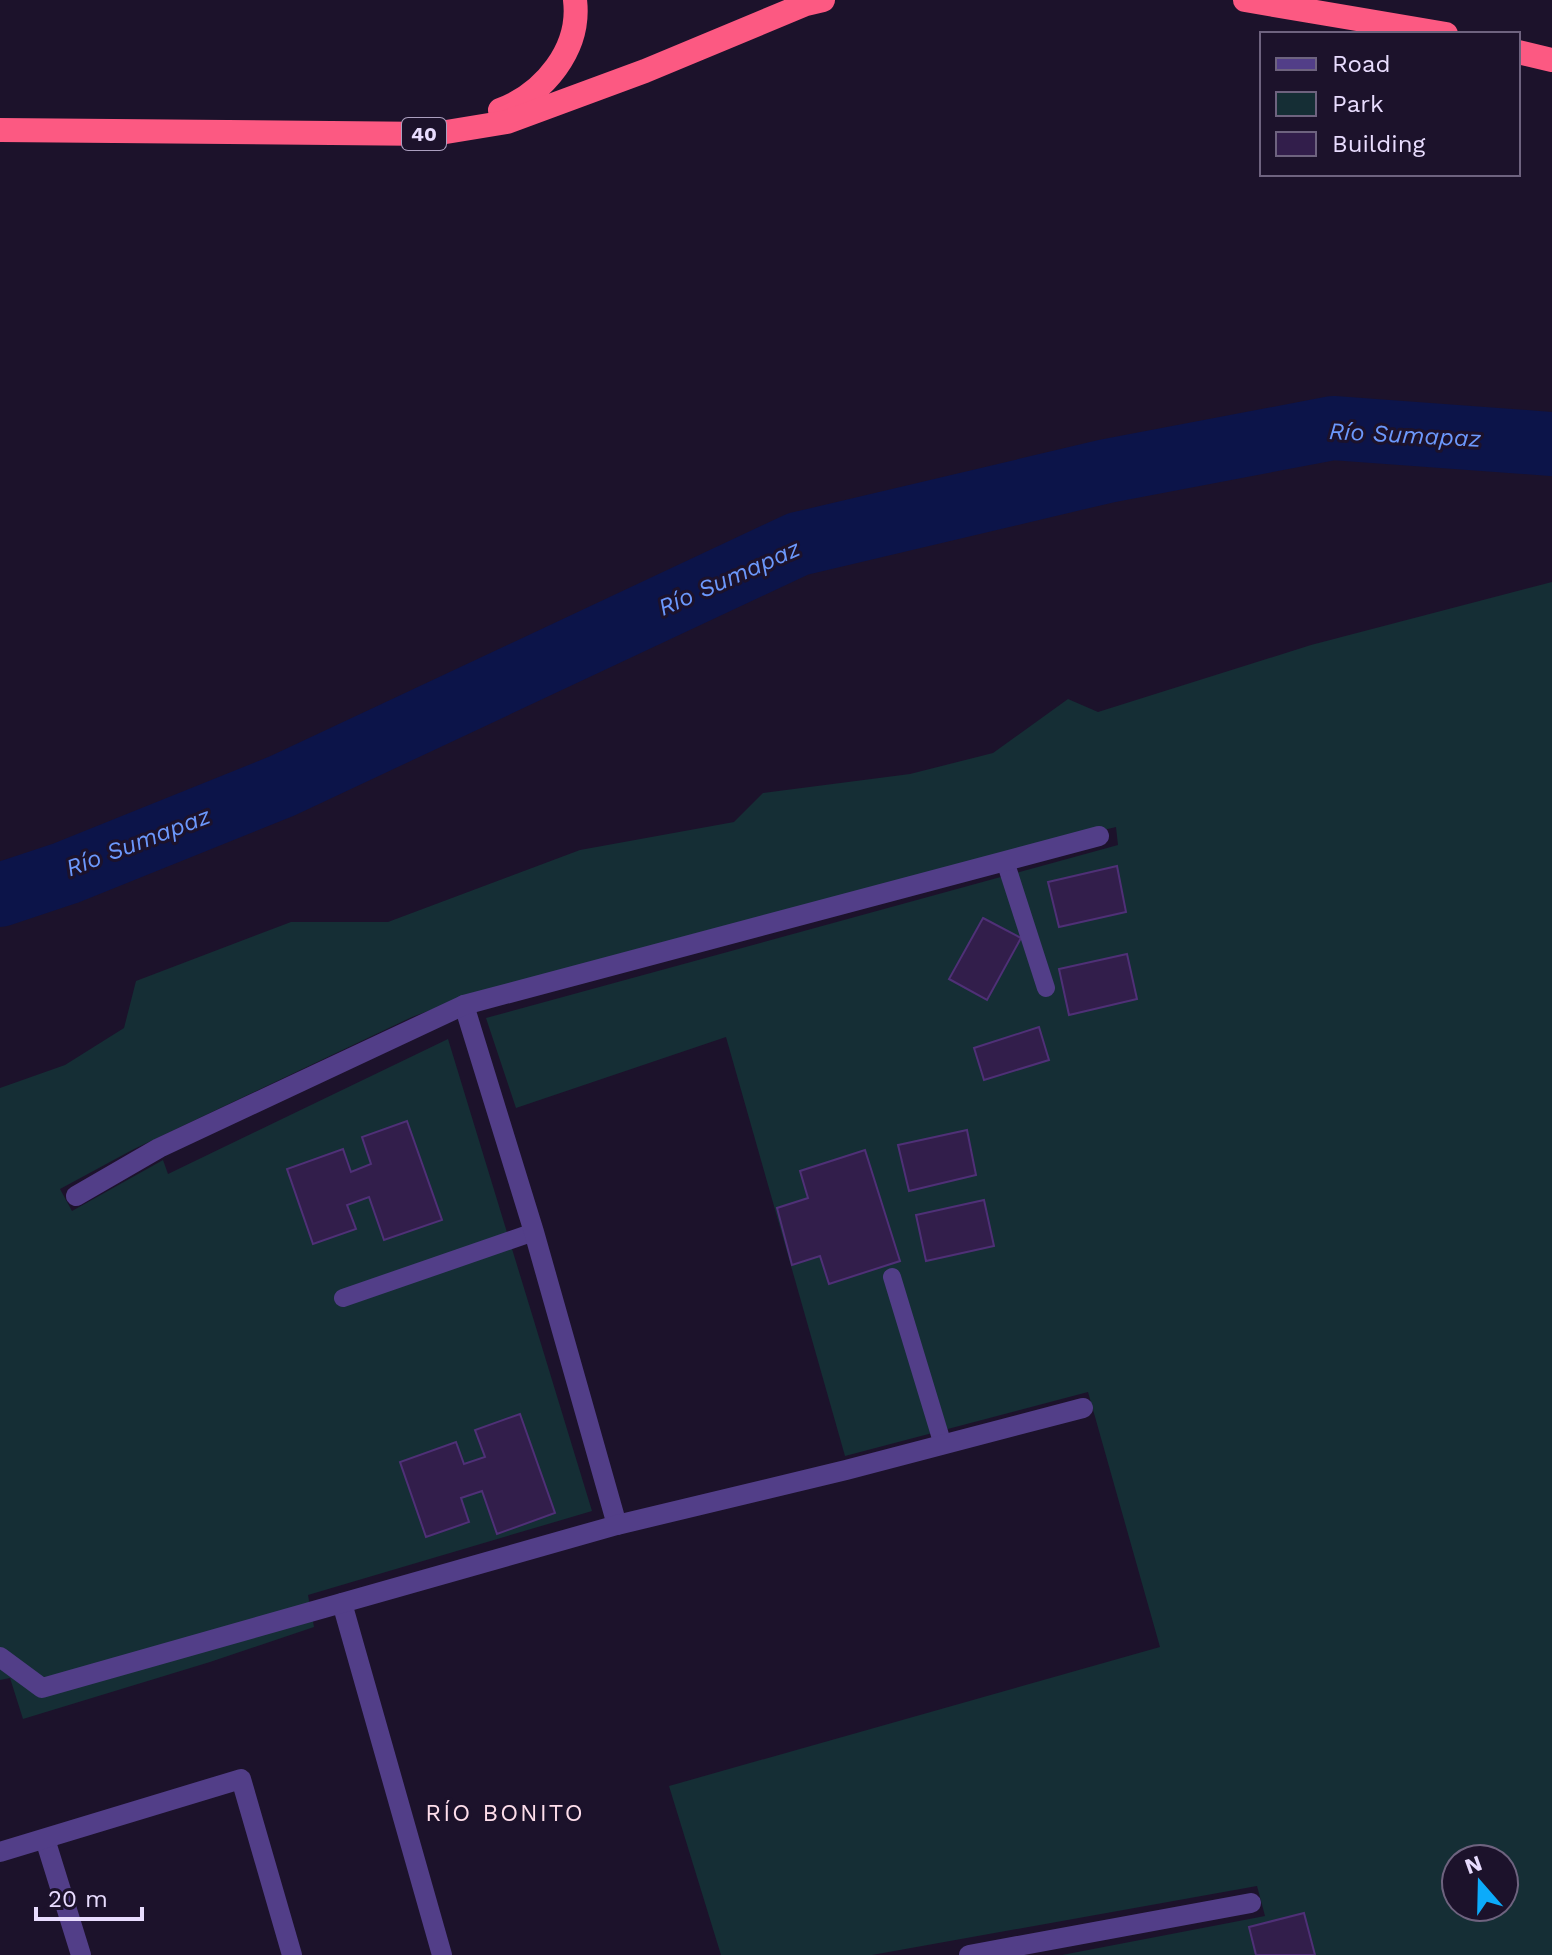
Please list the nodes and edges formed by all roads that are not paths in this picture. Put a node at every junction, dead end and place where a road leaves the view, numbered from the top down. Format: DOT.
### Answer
graph roads {
  1 [pos="575,0"];
  2 [pos="823,0"];
  3 [pos="1245,0"];
  4 [pos="1433,32"];
  5 [pos="1520,52"];
  6 [pos="1552,60"];
  7 [pos="0,130"];
  8 [pos="434,134"];
  9 [pos="1099,836"];
  10 [pos="1005,861"];
  11 [pos="1046,988"];
  12 [pos="464,1005"];
  13 [pos="76,1196"];
  14 [pos="534,1232"];
  15 [pos="892,1277"];
  16 [pos="343,1298"];
  17 [pos="1083,1408"];
  18 [pos="943,1445"];
  19 [pos="617,1525"];
  20 [pos="342,1603"];
  21 [pos="0,1657"];
  22 [pos="45,1839"];
  23 [pos="0,1852"];
  24 [pos="1251,1903"];
  25 [pos="1028,1950"];
  26 [pos="81,1955"];
  27 [pos="292,1955"];
  28 [pos="442,1955"];
  29 [pos="969,1955"];
  1 -- 8 [label="highway"];
  2 -- 8 [label="highway, 40"];
  3 -- 4 [label="highway"];
  5 -- 6 [label="highway"];
  7 -- 8 [label="highway, 40"];
  9 -- 10 [label="street"];
  10 -- 11 [label="lane"];
  10 -- 12 [label="street"];
  12 -- 13 [label="street"];
  12 -- 14 [label="street"];
  14 -- 16 [label="lane"];
  14 -- 19 [label="street"];
  15 -- 18 [label="lane"];
  17 -- 18 [label="street"];
  18 -- 19 [label="street"];
  19 -- 20 [label="street"];
  20 -- 21 [label="street"];
  20 -- 28 [label="street"];
  22 -- 23 [label="street"];
  22 -- 26 [label="street"];
  22 -- 27 [label="street"];
  24 -- 25 [label="street"];
  25 -- 29 [label="street"];
}
